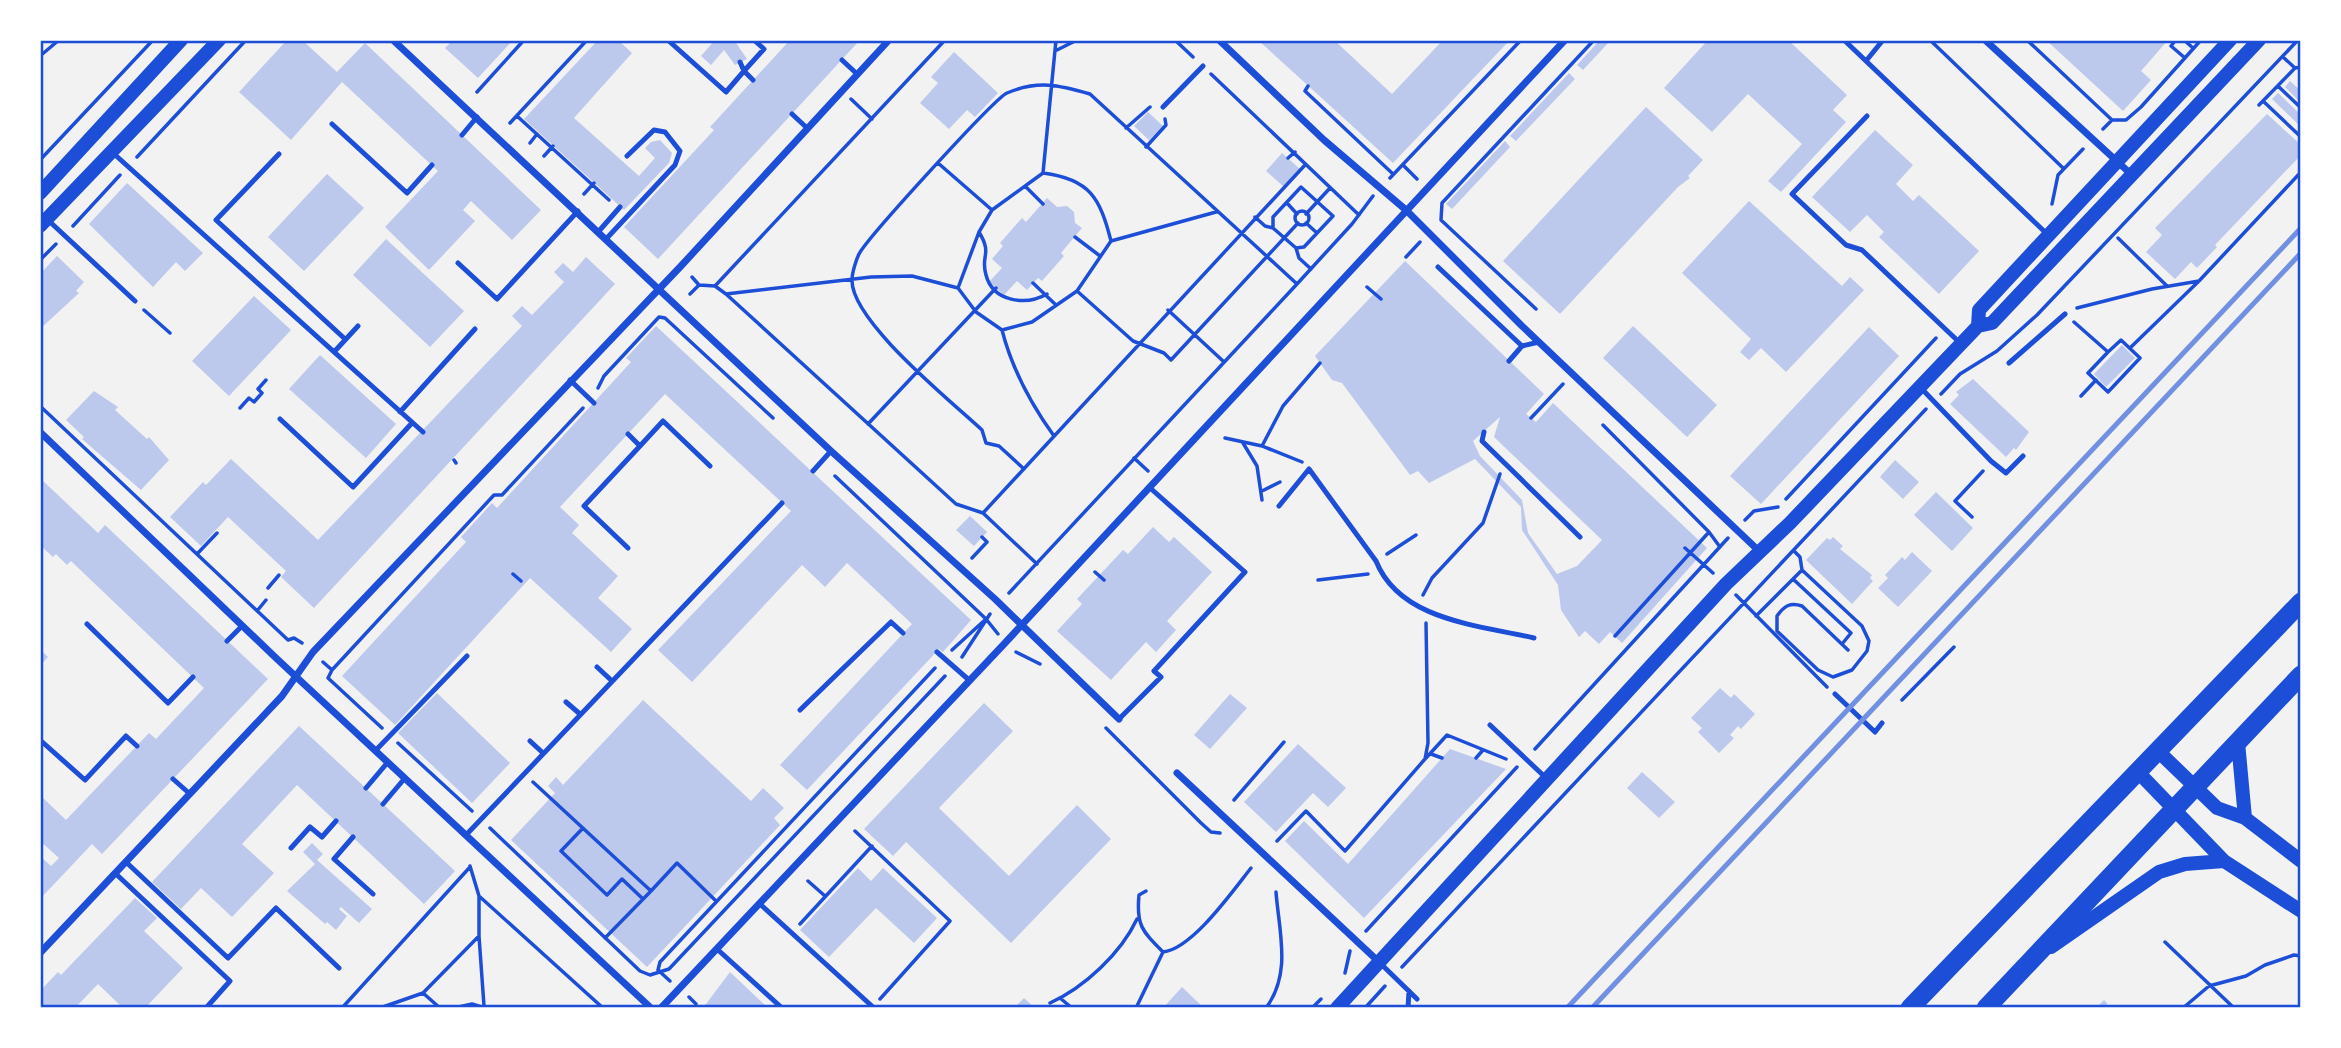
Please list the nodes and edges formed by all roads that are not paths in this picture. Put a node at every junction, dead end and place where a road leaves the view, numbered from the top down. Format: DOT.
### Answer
graph roads {
  1 [pos="181,40"];
  2 [pos="219,40"];
  3 [pos="393,40"];
  4 [pos="754,40"];
  5 [pos="889,40"];
  6 [pos="1219,40"];
  7 [pos="1564,40"];
  8 [pos="1844,40"];
  9 [pos="1884,40"];
  10 [pos="1985,40"];
  11 [pos="2230,40"];
  12 [pos="2259,40"];
  13 [pos="670,42"];
  14 [pos="842,60"];
  15 [pos="1866,61"];
  16 [pos="740,62"];
  17 [pos="1203,66"];
  18 [pos="744,71"];
  19 [pos="857,74"];
  20 [pos="754,80"];
  21 [pos="1163,107"];
  22 [pos="792,114"];
  23 [pos="478,117"];
  24 [pos="1867,117"];
  25 [pos="332,124"];
  26 [pos="807,128"];
  27 [pos="462,135"];
  28 [pos="111,150"];
  29 [pos="279,153"];
  30 [pos="627,156"];
  31 [pos="2116,160"];
  32 [pos="432,165"];
  33 [pos="2133,176"];
  34 [pos="40,193"];
  35 [pos="620,207"];
  36 [pos="1406,210"];
  37 [pos="578,211"];
  38 [pos="43,222"];
  39 [pos="599,231"];
  40 [pos="2044,231"];
  41 [pos="607,238"];
  42 [pos="458,263"];
  43 [pos="1438,267"];
  44 [pos="660,288"];
  45 [pos="135,302"];
  46 [pos="2065,314"];
  47 [pos="358,326"];
  48 [pos="1979,326"];
  49 [pos="475,329"];
  50 [pos="345,339"];
  51 [pos="1539,342"];
  52 [pos="1961,344"];
  53 [pos="1522,346"];
  54 [pos="334,352"];
  55 [pos="1509,361"];
  56 [pos="2009,363"];
  57 [pos="570,380"];
  58 [pos="1920,387"];
  59 [pos="594,403"];
  60 [pos="400,412"];
  61 [pos="280,419"];
  62 [pos="412,423"];
  63 [pos="40,432"];
  64 [pos="423,432"];
  65 [pos="1483,432"];
  66 [pos="628,434"];
  67 [pos="640,446"];
  68 [pos="831,451"];
  69 [pos="2023,456"];
  70 [pos="710,466"];
  71 [pos="813,471"];
  72 [pos="1149,487"];
  73 [pos="782,503"];
  74 [pos="1279,506"];
  75 [pos="1580,537"];
  76 [pos="628,548"];
  77 [pos="1759,551"];
  78 [pos="2301,602"];
  79 [pos="87,624"];
  80 [pos="1022,624"];
  81 [pos="242,626"];
  82 [pos="903,633"];
  83 [pos="1534,638"];
  84 [pos="227,641"];
  85 [pos="937,652"];
  86 [pos="467,656"];
  87 [pos="597,667"];
  88 [pos="2301,675"];
  89 [pos="193,677"];
  90 [pos="298,677"];
  91 [pos="969,680"];
  92 [pos="612,681"];
  93 [pos="1835,694"];
  94 [pos="566,702"];
  95 [pos="800,710"];
  96 [pos="580,714"];
  97 [pos="1119,719"];
  98 [pos="1882,723"];
  99 [pos="1490,725"];
  100 [pos="40,740"];
  101 [pos="530,741"];
  102 [pos="2238,742"];
  103 [pos="137,746"];
  104 [pos="376,750"];
  105 [pos="2158,751"];
  106 [pos="543,753"];
  107 [pos="388,762"];
  108 [pos="2138,772"];
  109 [pos="1177,773"];
  110 [pos="405,778"];
  111 [pos="173,779"];
  112 [pos="1547,780"];
  113 [pos="2195,786"];
  114 [pos="366,788"];
  115 [pos="190,794"];
  116 [pos="383,804"];
  117 [pos="2173,807"];
  118 [pos="2245,818"];
  119 [pos="336,821"];
  120 [pos="466,835"];
  121 [pos="353,837"];
  122 [pos="291,848"];
  123 [pos="2224,861"];
  124 [pos="2301,861"];
  125 [pos="125,862"];
  126 [pos="115,873"];
  127 [pos="373,894"];
  128 [pos="760,904"];
  129 [pos="2301,911"];
  130 [pos="717,949"];
  131 [pos="40,953"];
  132 [pos="2037,956"];
  133 [pos="1379,962"];
  134 [pos="339,968"];
  135 [pos="1409,991"];
  136 [pos="1417,999"];
  137 [pos="874,1007"];
  138 [pos="206,1008"];
  139 [pos="651,1008"];
  140 [pos="661,1008"];
  141 [pos="782,1008"];
  142 [pos="1337,1008"];
  143 [pos="1408,1008"];
  144 [pos="1910,1008"];
  145 [pos="1986,1008"];
  1 -- 34 [label="main road"];
  2 -- 28 [label="main road"];
  3 -- 23 [label="street"];
  4 -- 18 [label="lane"];
  5 -- 19 [label="street"];
  6 -- 36 [label="street"];
  7 -- 36 [label="street"];
  8 -- 15 [label="lane"];
  9 -- 15 [label="lane"];
  10 -- 31 [label="street"];
  11 -- 31 [label="main road"];
  12 -- 33 [label="main road"];
  13 -- 18 [label="lane"];
  14 -- 19 [label="lane"];
  15 -- 40 [label="lane"];
  16 -- 18 [label="lane"];
  17 -- 21 [label="lane"];
  18 -- 20 [label="lane"];
  19 -- 26 [label="street"];
  22 -- 26 [label="lane"];
  23 -- 27 [label="lane"];
  23 -- 37 [label="street"];
  24 -- 52 [label="lane"];
  25 -- 32 [label="lane"];
  26 -- 44 [label="street"];
  28 -- 38 [label="main road"];
  28 -- 54 [label="lane"];
  29 -- 50 [label="lane"];
  30 -- 41 [label="lane"];
  31 -- 33 [label="street"];
  31 -- 40 [label="main road"];
  33 -- 48 [label="main road"];
  35 -- 39 [label="lane"];
  36 -- 51 [label="street"];
  36 -- 72 [label="street"];
  37 -- 39 [label="street"];
  37 -- 42 [label="lane"];
  38 -- 45 [label="lane"];
  39 -- 41 [label="street"];
  40 -- 48 [label="main road"];
  41 -- 44 [label="street"];
  43 -- 53 [label="lane"];
  44 -- 57 [label="street"];
  44 -- 68 [label="street"];
  46 -- 56 [label="lane"];
  47 -- 50 [label="lane"];
  48 -- 52 [label="main road"];
  49 -- 60 [label="lane"];
  50 -- 54 [label="lane"];
  51 -- 53 [label="lane"];
  51 -- 77 [label="street"];
  52 -- 58 [label="main road"];
  53 -- 55 [label="lane"];
  54 -- 60 [label="lane"];
  57 -- 59 [label="lane"];
  57 -- 90 [label="street"];
  58 -- 69 [label="lane"];
  58 -- 77 [label="main road"];
  60 -- 62 [label="lane"];
  61 -- 62 [label="lane"];
  62 -- 64 [label="lane"];
  63 -- 81 [label="street"];
  65 -- 75 [label="lane"];
  66 -- 67 [label="lane"];
  67 -- 70 [label="lane"];
  67 -- 76 [label="lane"];
  68 -- 71 [label="lane"];
  68 -- 80 [label="street"];
  72 -- 80 [label="street"];
  72 -- 97 [label="lane"];
  73 -- 92 [label="lane"];
  74 -- 83 [label="lane"];
  77 -- 112 [label="main road"];
  78 -- 105 [label="highway"];
  79 -- 89 [label="lane"];
  80 -- 91 [label="street"];
  80 -- 97 [label="street"];
  81 -- 84 [label="lane"];
  81 -- 90 [label="street"];
  82 -- 95 [label="lane"];
  85 -- 91 [label="lane"];
  86 -- 104 [label="lane"];
  87 -- 92 [label="lane"];
  88 -- 102 [label="highway"];
  90 -- 104 [label="street"];
  90 -- 115 [label="street"];
  91 -- 128 [label="street"];
  92 -- 96 [label="lane"];
  93 -- 98 [label="lane"];
  94 -- 96 [label="lane"];
  96 -- 106 [label="lane"];
  99 -- 112 [label="lane"];
  100 -- 103 [label="lane"];
  101 -- 106 [label="lane"];
  102 -- 113 [label="highway"];
  102 -- 118 [label="main road"];
  104 -- 107 [label="street"];
  105 -- 108 [label="highway"];
  105 -- 113 [label="main road"];
  106 -- 120 [label="lane"];
  107 -- 110 [label="street"];
  107 -- 114 [label="lane"];
  108 -- 117 [label="main road"];
  108 -- 144 [label="highway"];
  109 -- 133 [label="street"];
  110 -- 116 [label="lane"];
  110 -- 120 [label="street"];
  111 -- 115 [label="lane"];
  112 -- 133 [label="main road"];
  113 -- 117 [label="highway"];
  113 -- 118 [label="main road"];
  115 -- 125 [label="street"];
  117 -- 123 [label="main road"];
  117 -- 132 [label="highway"];
  118 -- 124 [label="main road"];
  119 -- 122 [label="lane"];
  120 -- 139 [label="street"];
  121 -- 127 [label="lane"];
  123 -- 129 [label="main road"];
  123 -- 132 [label="main road"];
  125 -- 126 [label="street"];
  125 -- 134 [label="lane"];
  126 -- 131 [label="street"];
  126 -- 138 [label="lane"];
  128 -- 130 [label="street"];
  128 -- 137 [label="lane"];
  130 -- 140 [label="street"];
  130 -- 141 [label="lane"];
  132 -- 145 [label="highway"];
  133 -- 135 [label="lane"];
  133 -- 142 [label="main road"];
  135 -- 136 [label="lane"];
  135 -- 143 [label="lane"];
}
